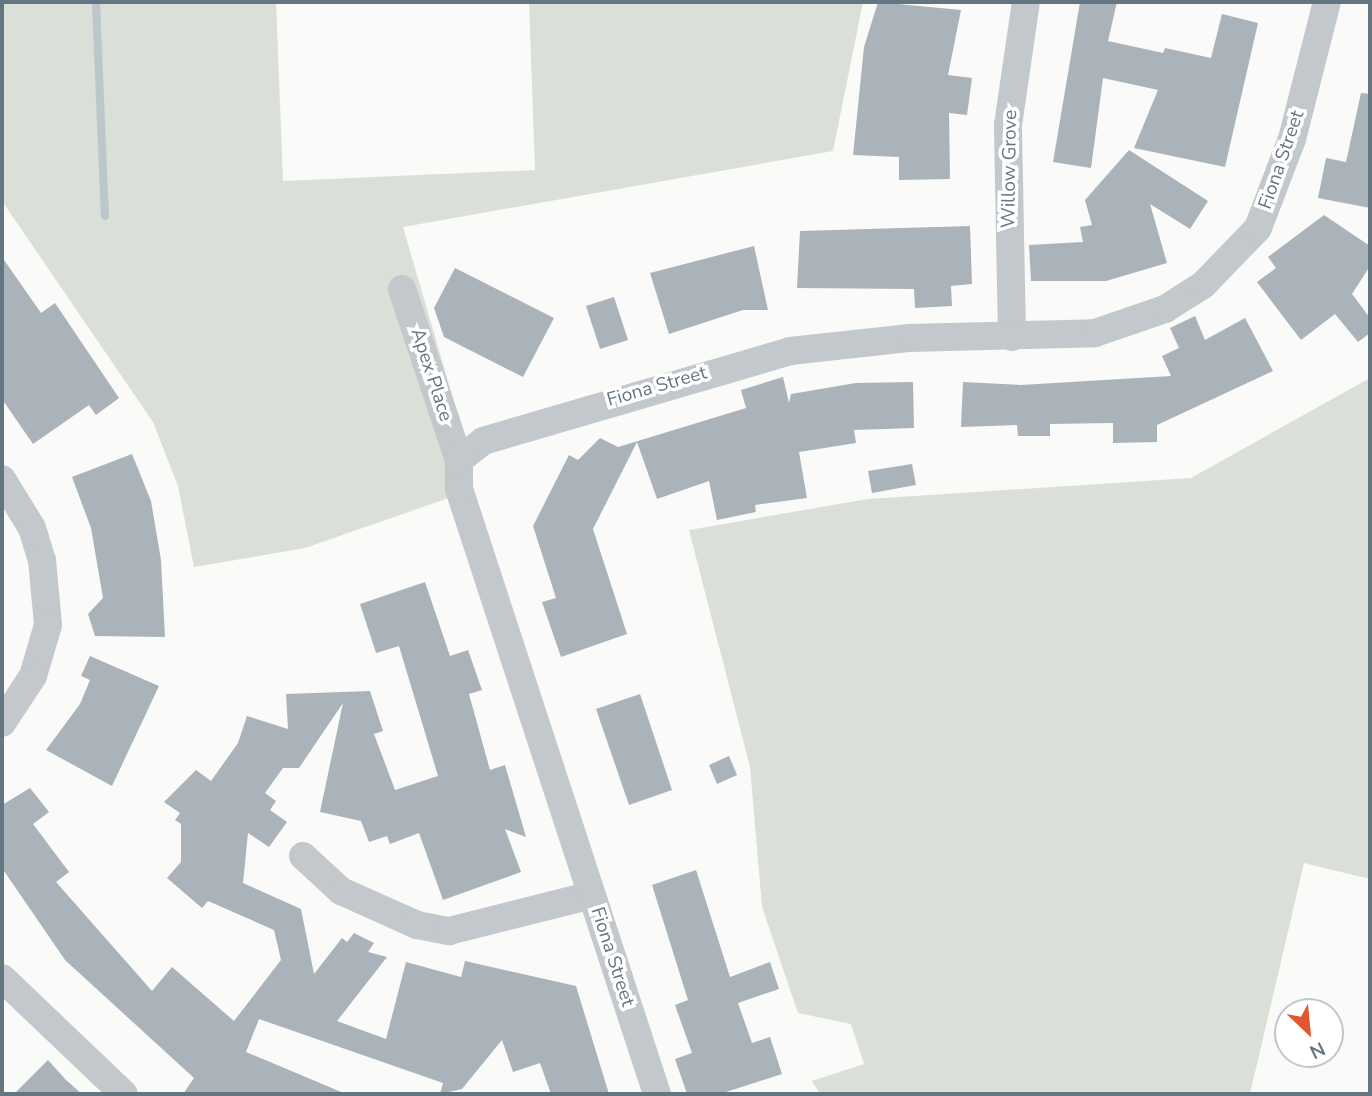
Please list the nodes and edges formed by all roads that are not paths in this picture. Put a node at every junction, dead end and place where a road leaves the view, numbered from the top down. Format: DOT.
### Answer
graph roads {
  1 [pos="1026,2"];
  2 [pos="1327,2"];
  3 [pos="402,289"];
  4 [pos="1012,337"];
  5 [pos="459,460"];
  6 [pos="2,479"];
  7 [pos="2,723"];
  8 [pos="303,856"];
  9 [pos="592,895"];
  10 [pos="2,978"];
  11 [pos="124,1094"];
  12 [pos="657,1094"];
  1 -- 4 [label="street, Willow Grove"];
  2 -- 4 [label="street, Fiona Street"];
  3 -- 5 [label="street, Apex Place"];
  4 -- 5 [label="street, Fiona Street"];
  5 -- 9 [label="street, Fiona Street"];
  6 -- 7 [label="street"];
  8 -- 9 [label="street"];
  9 -- 12 [label="street, Fiona Street"];
  10 -- 11 [label="street"];
}
